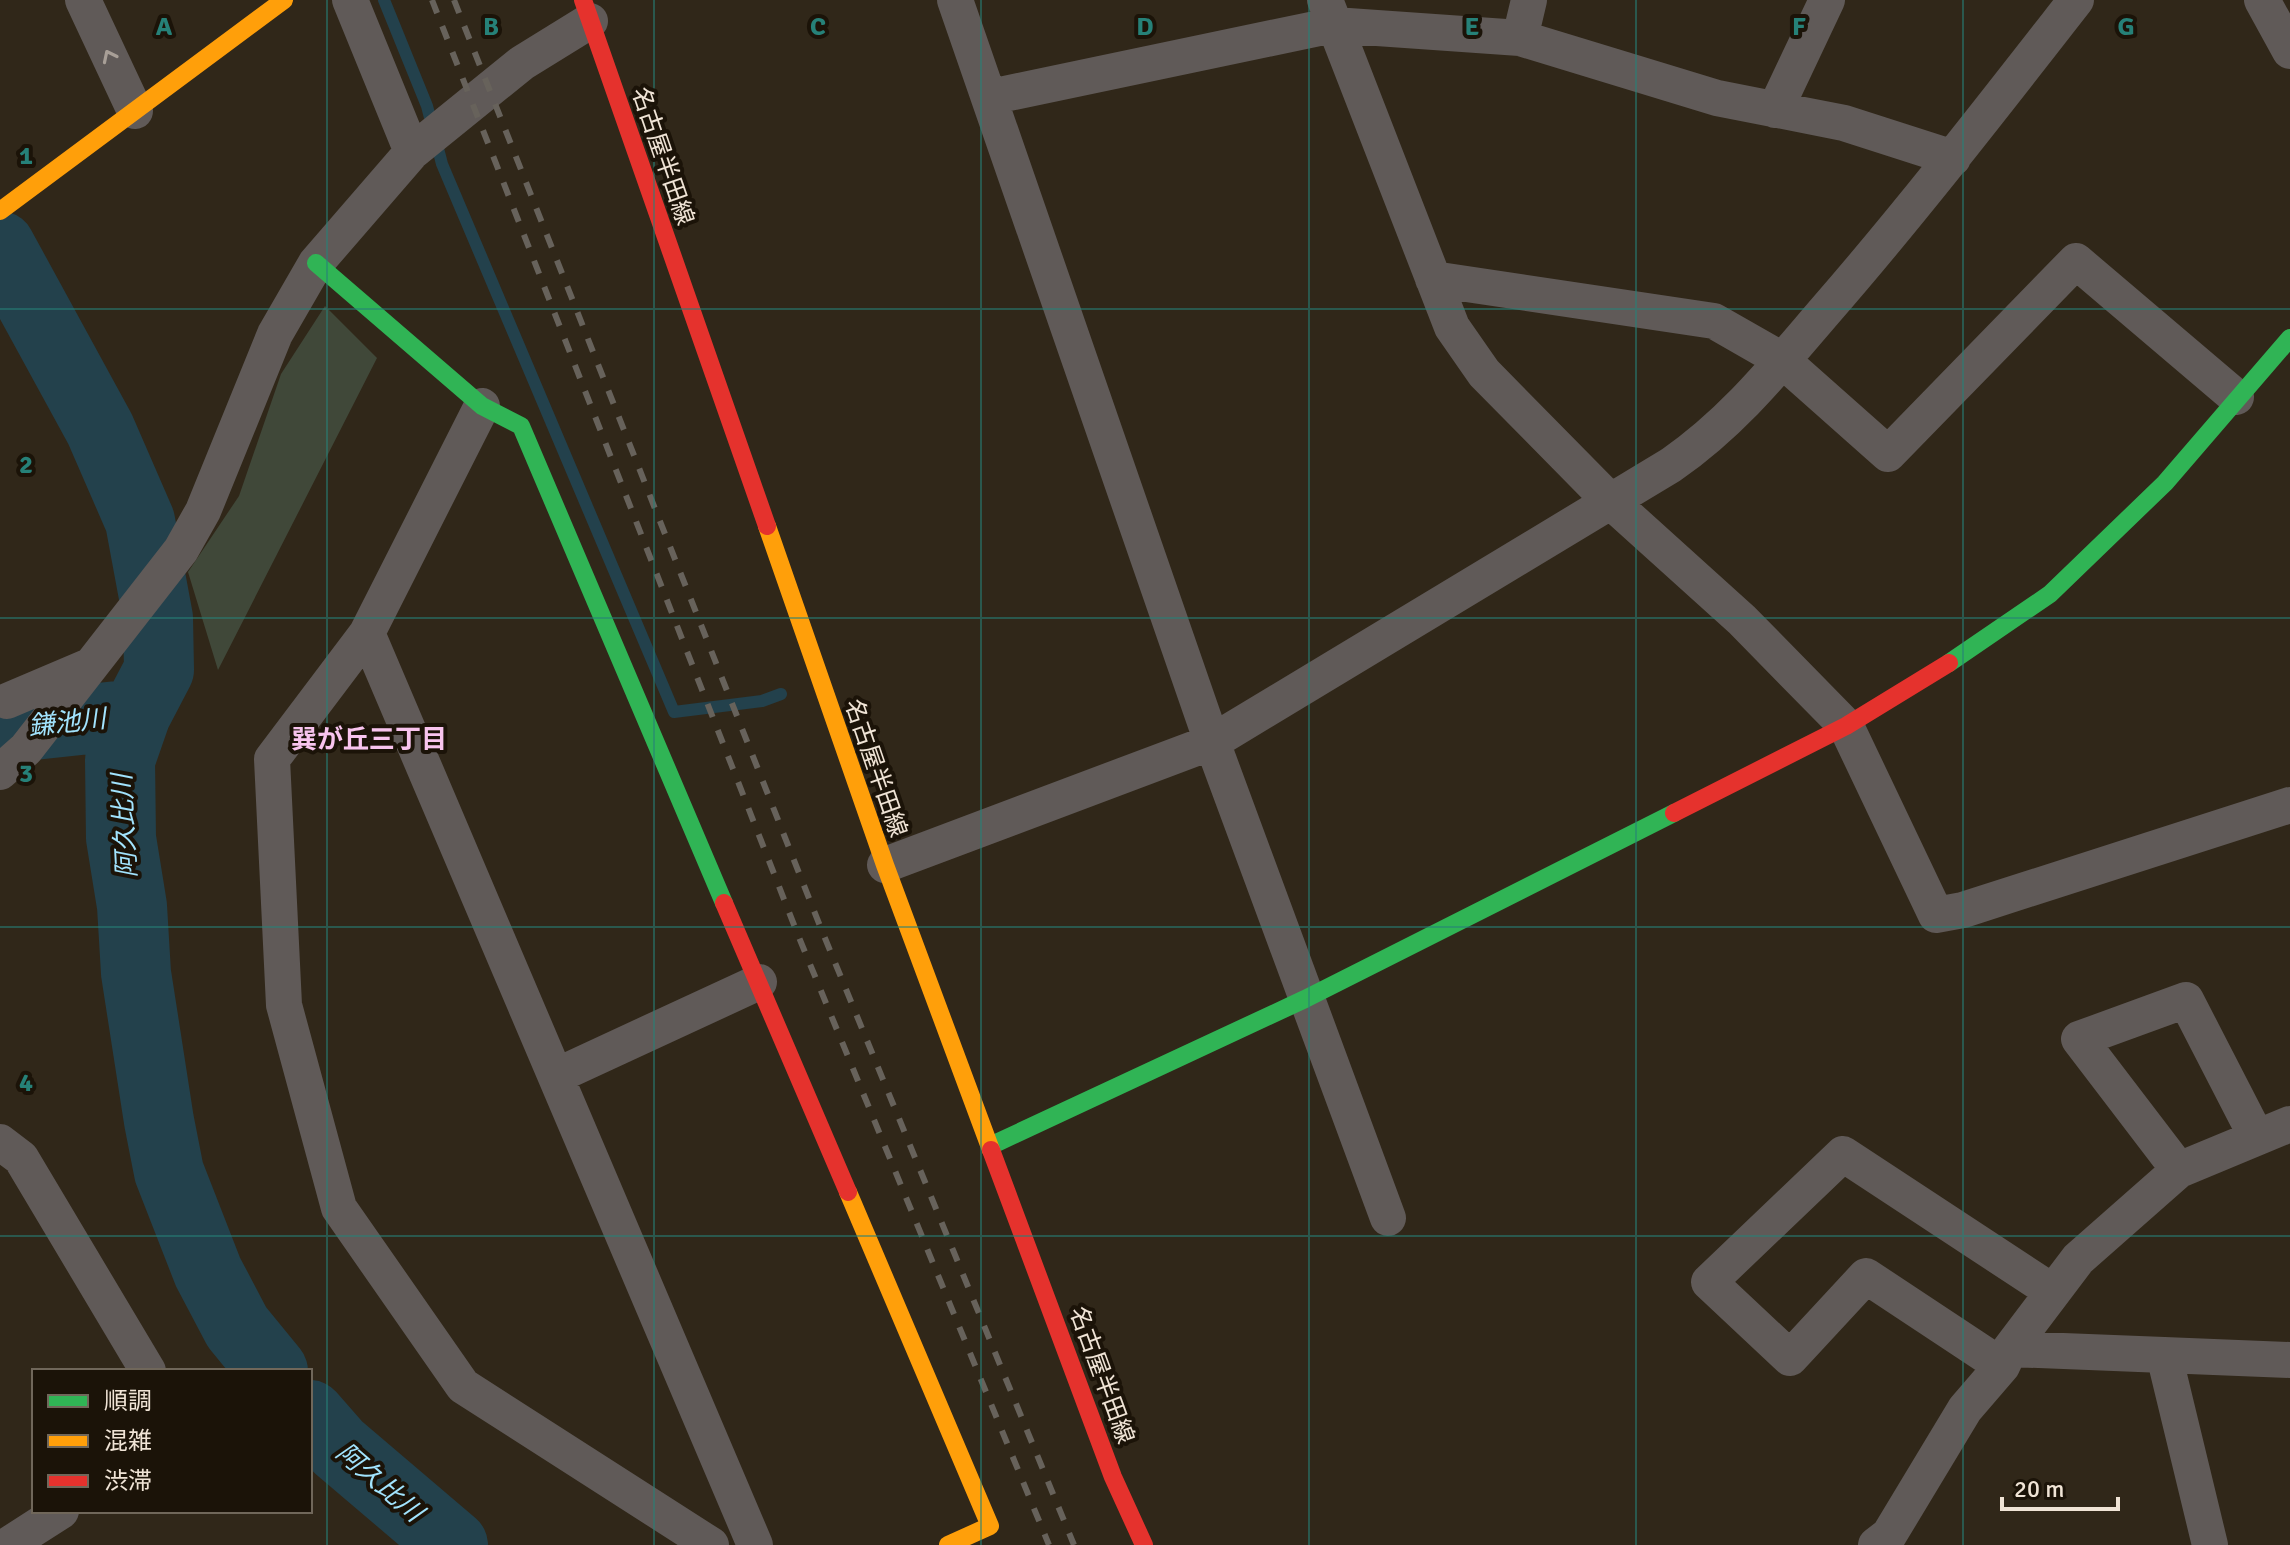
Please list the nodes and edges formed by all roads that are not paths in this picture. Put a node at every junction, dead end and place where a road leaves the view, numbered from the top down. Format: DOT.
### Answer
graph roads {
  1 [pos="83,0"];
  2 [pos="350,0"];
  3 [pos="955,0"];
  4 [pos="1529,0"];
  5 [pos="1827,0"];
  6 [pos="2076,0"];
  7 [pos="2262,0"];
  8 [pos="276,3"];
  9 [pos="587,10"];
  10 [pos="1330,13"];
  11 [pos="1520,38"];
  12 [pos="2290,51"];
  13 [pos="990,97"];
  14 [pos="1775,110"];
  15 [pos="135,111"];
  16 [pos="412,152"];
  17 [pos="1953,158"];
  18 [pos="6,207"];
  19 [pos="316,263"];
  20 [pos="1433,279"];
  21 [pos="2290,338"];
  22 [pos="1782,360"];
  23 [pos="2236,397"];
  24 [pos="482,406"];
  25 [pos="1609,500"];
  26 [pos="367,633"];
  27 [pos="78,681"];
  28 [pos="2,699"];
  29 [pos="1846,726"];
  30 [pos="1212,742"];
  31 [pos="13,761"];
  32 [pos="2290,805"];
  33 [pos="885,865"];
  34 [pos="759,982"];
  35 [pos="1305,999"];
  36 [pos="556,1076"];
  37 [pos="2290,1124"];
  38 [pos="2256,1136"];
  39 [pos="0,1142"];
  40 [pos="992,1145"];
  41 [pos="2179,1170"];
  42 [pos="1388,1218"];
  43 [pos="2053,1292"];
  44 [pos="2164,1355"];
  45 [pos="2006,1358"];
  46 [pos="2290,1360"];
  47 [pos="147,1369"];
  48 [pos="58,1513"];
  49 [pos="1887,1542"];
  50 [pos="8,1545"];
  51 [pos="711,1545"];
  52 [pos="755,1545"];
  53 [pos="948,1545"];
  54 [pos="1144,1545"];
  55 [pos="2210,1545"];
  15 -- 1 [label="street, one-way"];
  2 -- 16 [label="street"];
  3 -- 13 [label="street"];
  4 -- 11 [label="street"];
  5 -- 14 [label="street"];
  6 -- 17 [label="street"];
  7 -- 12 [label="street"];
  8 -- 15 [label="street"];
  9 -- 16 [label="street"];
  9 -- 33 [label="street, 名古屋半田線"];
  10 -- 11 [label="street"];
  10 -- 13 [label="street"];
  10 -- 20 [label="street"];
  11 -- 14 [label="street"];
  13 -- 30 [label="street"];
  14 -- 17 [label="street"];
  15 -- 18 [label="street"];
  16 -- 19 [label="street"];
  17 -- 22 [label="street"];
  19 -- 24 [label="street"];
  19 -- 27 [label="street"];
  20 -- 22 [label="street"];
  20 -- 25 [label="street"];
  21 -- 23 [label="street"];
  22 -- 23 [label="street"];
  22 -- 25 [label="street"];
  23 -- 29 [label="street"];
  24 -- 26 [label="street"];
  24 -- 34 [label="street"];
  25 -- 29 [label="street"];
  25 -- 30 [label="street"];
  26 -- 36 [label="street"];
  26 -- 51 [label="street"];
  27 -- 28 [label="street"];
  27 -- 31 [label="street"];
  29 -- 32 [label="street"];
  29 -- 35 [label="street"];
  30 -- 33 [label="street"];
  30 -- 35 [label="street"];
  33 -- 40 [label="street, 名古屋半田線"];
  34 -- 36 [label="street"];
  34 -- 53 [label="street"];
  35 -- 40 [label="street"];
  35 -- 42 [label="street"];
  36 -- 52 [label="street"];
  37 -- 38 [label="street"];
  38 -- 41 [label="street"];
  38 -- 41 [label="street"];
  39 -- 47 [label="street"];
  40 -- 54 [label="street, 名古屋半田線"];
  41 -- 43 [label="street"];
  43 -- 45 [label="street"];
  43 -- 45 [label="street"];
  44 -- 45 [label="street"];
  44 -- 46 [label="street"];
  44 -- 55 [label="street"];
  45 -- 49 [label="street"];
  48 -- 50 [label="street"];
}
